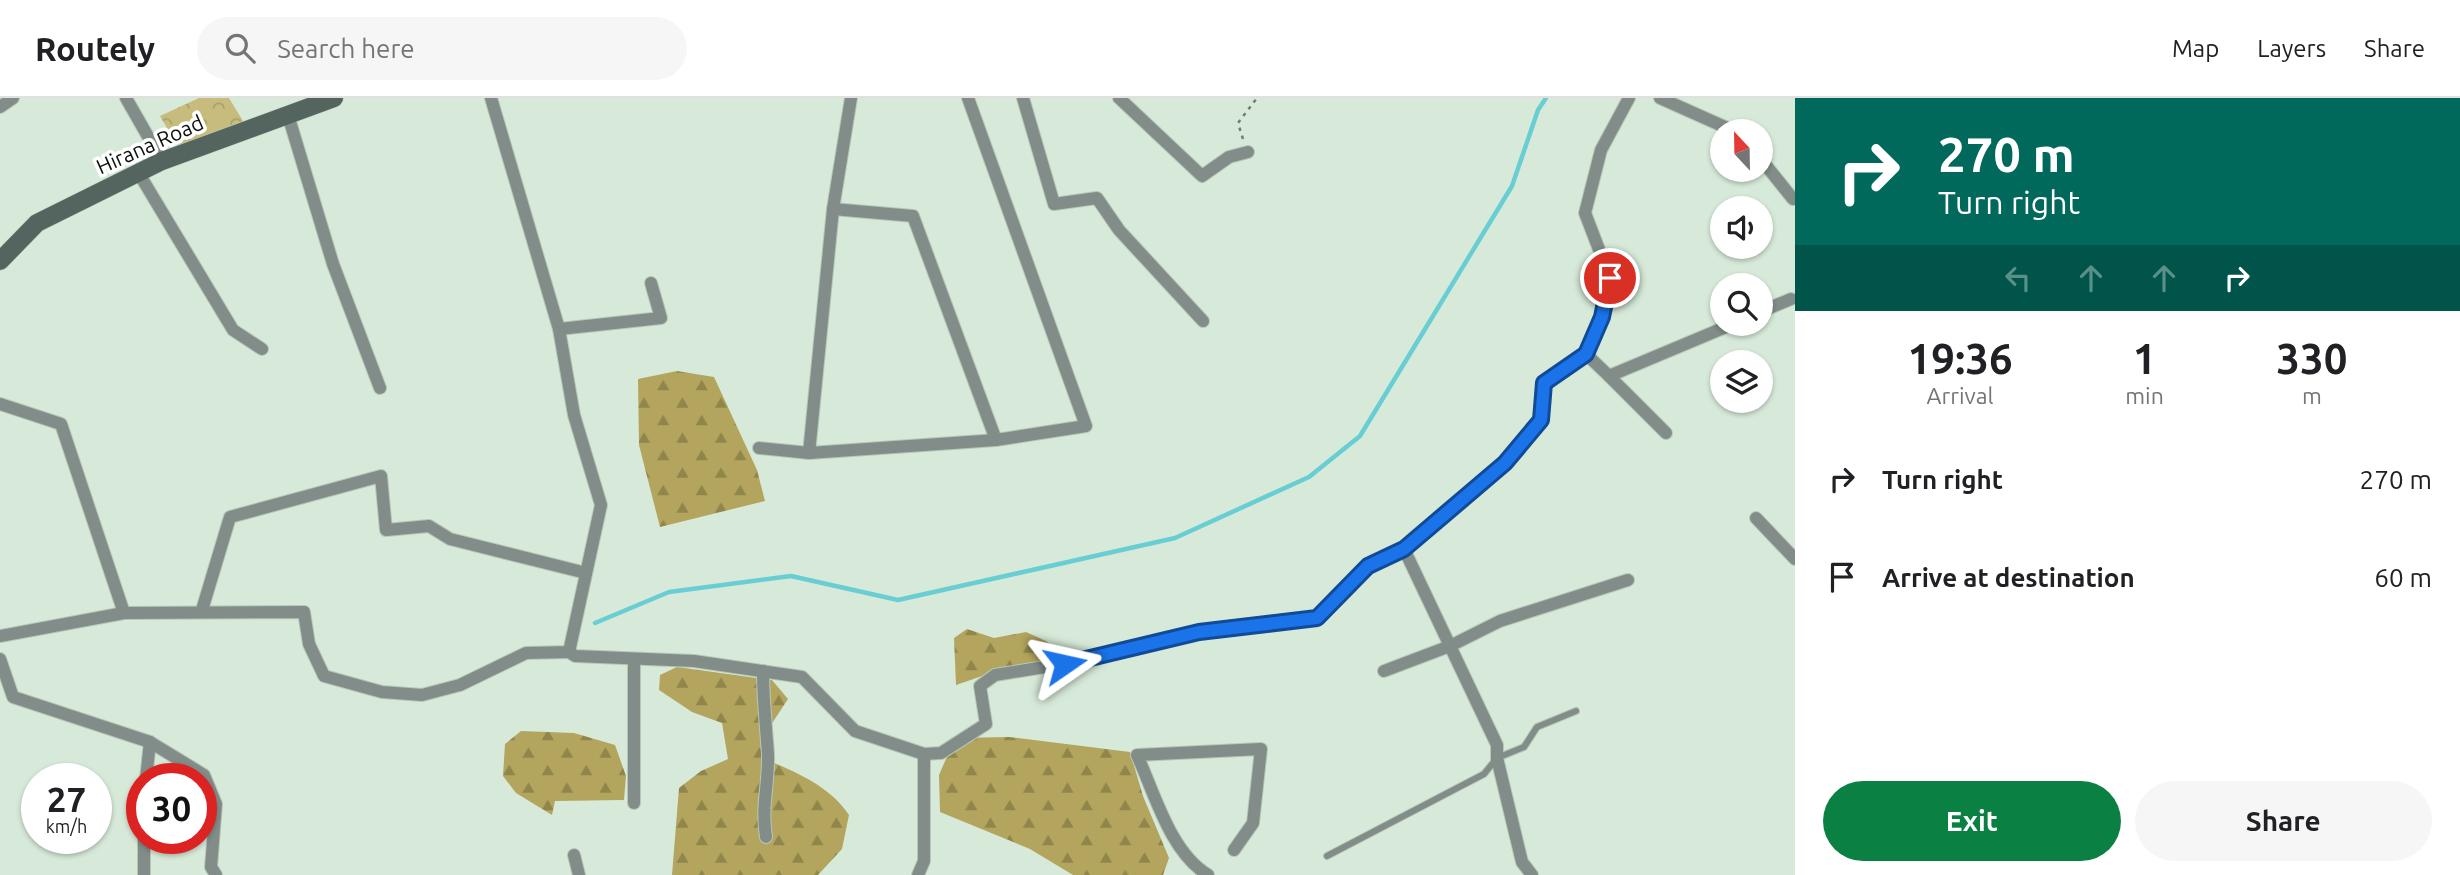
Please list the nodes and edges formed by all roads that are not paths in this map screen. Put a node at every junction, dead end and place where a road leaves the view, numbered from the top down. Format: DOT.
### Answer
graph roads {
  1 [pos="13,98"];
  2 [pos="125,98"];
  3 [pos="334,98"];
  4 [pos="491,98"];
  5 [pos="851,98"];
  6 [pos="968,98"];
  7 [pos="1023,98"];
  8 [pos="1119,98"];
  9 [pos="1629,98"];
  10 [pos="1660,98"];
  11 [pos="0,107"];
  12 [pos="288,115"];
  13 [pos="1710,120"];
  14 [pos="1248,152"];
  15 [pos="162,161"];
  16 [pos="138,172"];
  17 [pos="1773,174"];
  18 [pos="1793,199"];
  19 [pos="833,209"];
  20 [pos="0,261"];
  21 [pos="651,282"];
  22 [pos="1791,299"];
  23 [pos="1773,307"];
  24 [pos="1203,321"];
  25 [pos="559,329"];
  26 [pos="1710,334"];
  27 [pos="262,349"];
  28 [pos="1586,354"];
  29 [pos="1609,376"];
  30 [pos="380,388"];
  31 [pos="0,404"];
  32 [pos="1666,433"];
  33 [pos="996,440"];
  34 [pos="760,448"];
  35 [pos="809,453"];
  36 [pos="1756,519"];
  37 [pos="1404,549"];
  38 [pos="1795,559"];
  39 [pos="586,573"];
  40 [pos="1628,580"];
  41 [pos="202,610"];
  42 [pos="124,613"];
  43 [pos="0,635"];
  44 [pos="1450,646"];
  45 [pos="569,652"];
  46 [pos="0,659"];
  47 [pos="634,659"];
  48 [pos="762,671"];
  49 [pos="1384,671"];
  50 [pos="1576,711"];
  51 [pos="150,742"];
  52 [pos="924,754"];
  53 [pos="1497,758"];
  54 [pos="148,763"];
  55 [pos="634,803"];
  56 [pos="766,837"];
  57 [pos="1234,850"];
  58 [pos="144,854"];
  59 [pos="574,855"];
  60 [pos="1327,856"];
  61 [pos="144,875"];
  62 [pos="216,875"];
  63 [pos="579,875"];
  64 [pos="918,875"];
  65 [pos="1208,875"];
  66 [pos="1532,875"];
  1 -- 11 [label="street"];
  2 -- 15 [label="street"];
  3 -- 12 [label="street, Hirana Road"];
  4 -- 25 [label="street"];
  5 -- 19 [label="street"];
  6 -- 33 [label="street"];
  7 -- 24 [label="street"];
  8 -- 14 [label="street"];
  9 -- 28 [label="street"];
  10 -- 13 [label="street"];
  12 -- 15 [label="street, Hirana Road"];
  12 -- 30 [label="street"];
  15 -- 16 [label="street, Hirana Road"];
  16 -- 20 [label="street, Hirana Road"];
  16 -- 27 [label="street"];
  17 -- 18 [label="street"];
  19 -- 33 [label="street"];
  19 -- 35 [label="street"];
  21 -- 25 [label="street"];
  22 -- 23 [label="street"];
  25 -- 39 [label="street"];
  26 -- 29 [label="street"];
  28 -- 29 [label="street"];
  28 -- 37 [label="street"];
  29 -- 32 [label="street"];
  31 -- 42 [label="street"];
  33 -- 35 [label="street"];
  34 -- 35 [label="street"];
  36 -- 38 [label="street"];
  37 -- 44 [label="street"];
  37 -- 52 [label="street"];
  39 -- 41 [label="street"];
  39 -- 45 [label="street"];
  40 -- 44 [label="street"];
  41 -- 42 [label="street"];
  41 -- 45 [label="street"];
  42 -- 43 [label="street"];
  44 -- 49 [label="street"];
  44 -- 53 [label="street"];
  45 -- 47 [label="street"];
  46 -- 51 [label="street"];
  47 -- 48 [label="street"];
  47 -- 55 [label="street"];
  48 -- 52 [label="street"];
  48 -- 56 [label="street"];
  50 -- 53 [label="lane"];
  51 -- 54 [label="street"];
  51 -- 62 [label="street"];
  52 -- 64 [label="street"];
  53 -- 60 [label="lane"];
  53 -- 66 [label="street"];
  57 -- 65 [label="street"];
  58 -- 61 [label="street"];
  59 -- 63 [label="street"];
}
